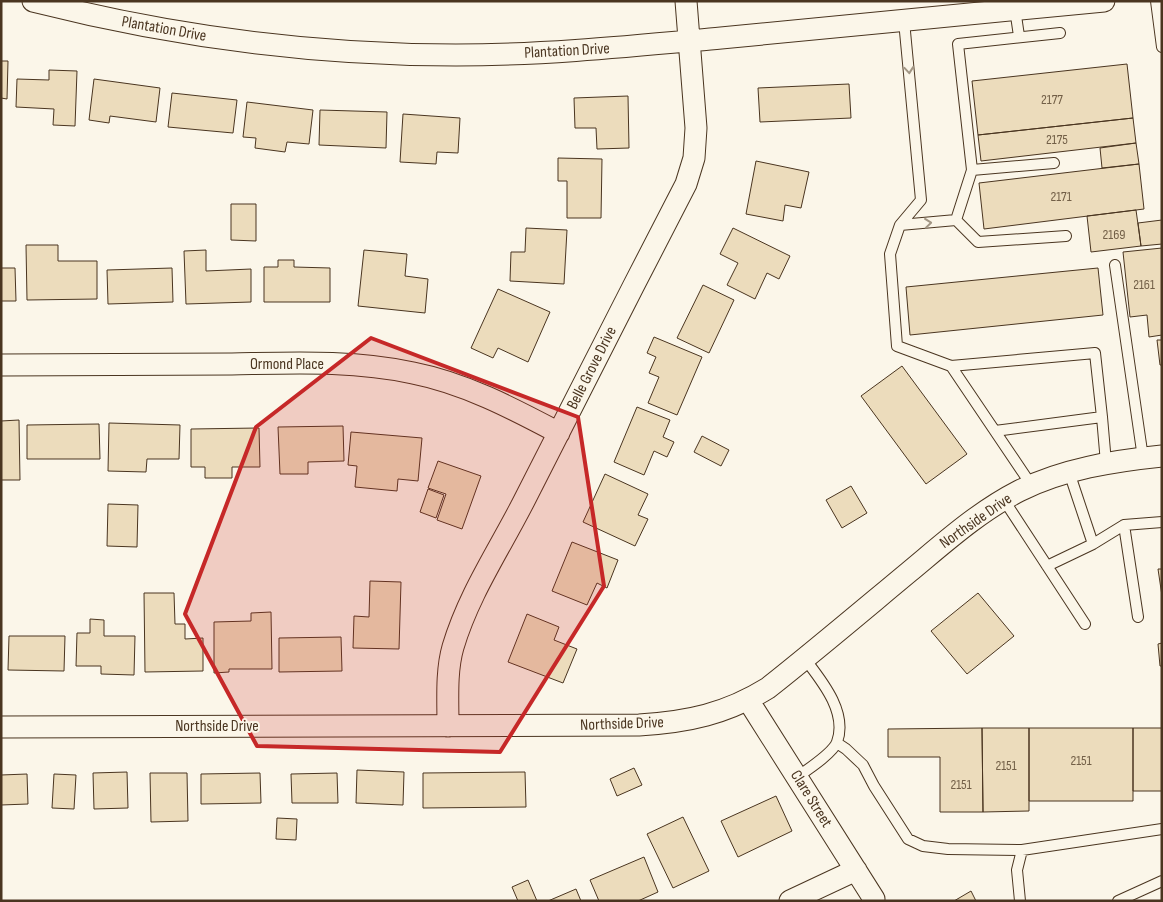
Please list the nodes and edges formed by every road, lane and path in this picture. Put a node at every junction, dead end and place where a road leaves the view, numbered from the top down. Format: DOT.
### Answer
graph roads {
  1 [pos="33,1"];
  2 [pos="686,1"];
  3 [pos="1104,1"];
  4 [pos="1156,1"];
  5 [pos="1015,10"];
  6 [pos="904,21"];
  7 [pos="1060,32"];
  8 [pos="1019,36"];
  9 [pos="690,41"];
  10 [pos="1162,47"];
  11 [pos="1054,163"];
  12 [pos="972,170"];
  13 [pos="956,220"];
  14 [pos="900,225"];
  15 [pos="1066,236"];
  16 [pos="1114,265"];
  17 [pos="1,365"];
  18 [pos="951,366"];
  19 [pos="1102,417"];
  20 [pos="995,431"];
  21 [pos="559,433"];
  22 [pos="1153,457"];
  23 [pos="1106,463"];
  24 [pos="1069,472"];
  25 [pos="1032,486"];
  26 [pos="1004,500"];
  27 [pos="1162,522"];
  28 [pos="1124,525"];
  29 [pos="1093,544"];
  30 [pos="1047,566"];
  31 [pos="1138,617"];
  32 [pos="1085,624"];
  33 [pos="805,659"];
  34 [pos="748,700"];
  35 [pos="448,726"];
  36 [pos="1,727"];
  37 [pos="837,743"];
  38 [pos="797,777"];
  39 [pos="1162,829"];
  40 [pos="1022,850"];
  41 [pos="856,870"];
  42 [pos="1162,881"];
  43 [pos="874,899"];
  44 [pos="790,901"];
  45 [pos="1020,901"];
  46 [pos="1118,901"];
  1 -- 9 [label="street, Plantation Drive"];
  2 -- 9 [label="street, Belle Grove Drive"];
  3 -- 5 [label="street, Plantation Drive"];
  4 -- 10 [label="lane"];
  5 -- 6 [label="street, Plantation Drive"];
  5 -- 8 [label="lane"];
  6 -- 9 [label="street, Plantation Drive"];
  6 -- 14 [label="lane, one-way"];
  7 -- 8 [label="lane"];
  8 -- 12 [label="lane"];
  9 -- 21 [label="street, Belle Grove Drive"];
  11 -- 12 [label="lane"];
  12 -- 13 [label="lane"];
  14 -- 13 [label="lane, one-way"];
  13 -- 15 [label="lane"];
  14 -- 18 [label="lane"];
  16 -- 22 [label="lane"];
  17 -- 21 [label="street, Ormond Place"];
  18 -- 19 [label="lane"];
  18 -- 20 [label="lane"];
  19 -- 20 [label="lane"];
  19 -- 23 [label="lane"];
  20 -- 25 [label="lane"];
  21 -- 35 [label="street, Belle Grove Drive"];
  22 -- 23 [label="street, Northside Drive"];
  23 -- 24 [label="street, Northside Drive"];
  24 -- 25 [label="street, Northside Drive"];
  24 -- 29 [label="lane"];
  25 -- 26 [label="street, Northside Drive"];
  26 -- 30 [label="lane"];
  26 -- 33 [label="street, Northside Drive"];
  27 -- 28 [label="lane"];
  28 -- 29 [label="lane"];
  28 -- 31 [label="lane"];
  29 -- 30 [label="lane"];
  30 -- 32 [label="lane"];
  33 -- 34 [label="street, Northside Drive"];
  33 -- 37 [label="lane"];
  34 -- 35 [label="street, Northside Drive"];
  34 -- 38 [label="street, Clare Street"];
  35 -- 36 [label="street, Northside Drive"];
  37 -- 38 [label="lane"];
  37 -- 40 [label="lane"];
  38 -- 41 [label="street, Clare Street"];
  39 -- 40 [label="lane"];
  40 -- 45 [label="lane"];
  41 -- 43 [label="street, Clare Street"];
  41 -- 44 [label="street"];
  42 -- 46 [label="lane"];
}
